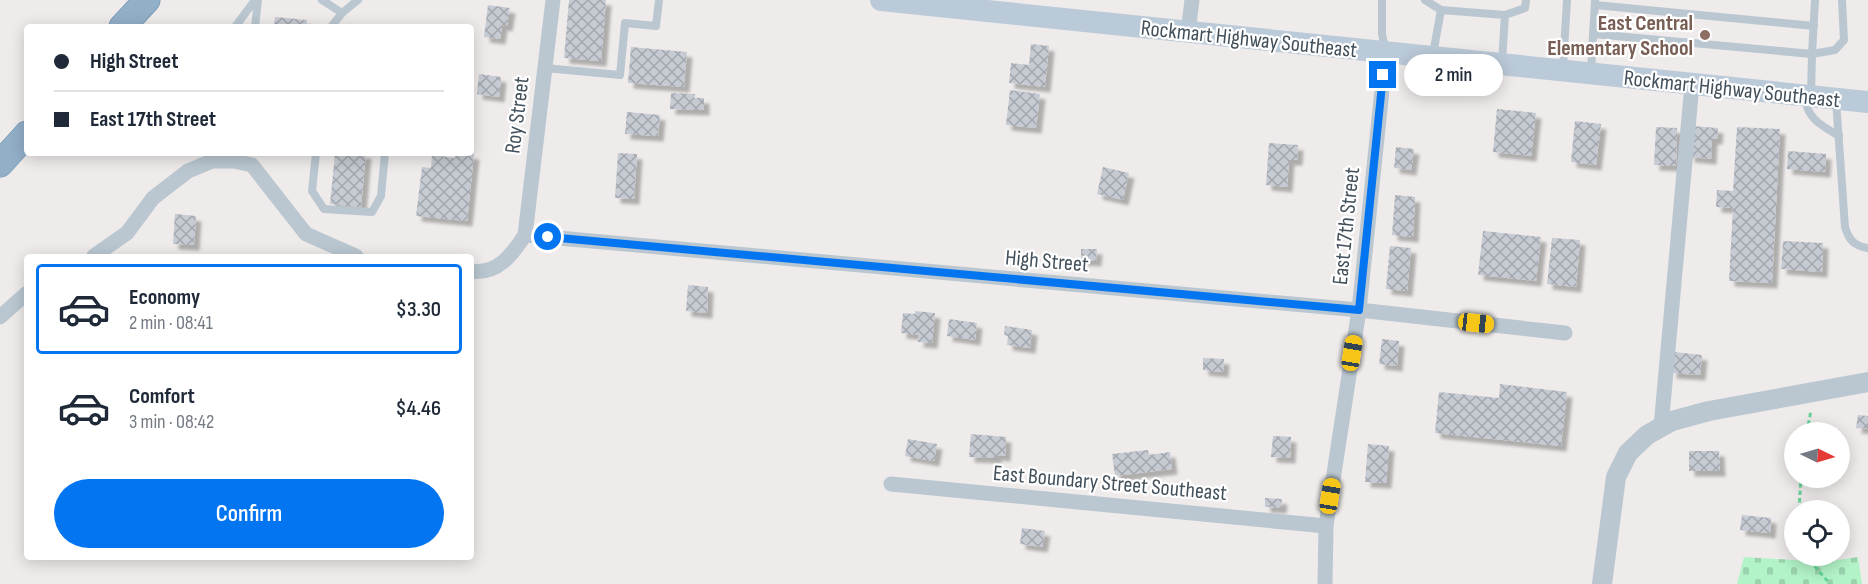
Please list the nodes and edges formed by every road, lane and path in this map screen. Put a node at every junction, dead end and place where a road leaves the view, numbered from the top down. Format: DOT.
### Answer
graph roads {
  1 [pos="257,0"];
  2 [pos="322,0"];
  3 [pos="358,0"];
  4 [pos="553,0"];
  5 [pos="659,0"];
  6 [pos="881,0"];
  7 [pos="1192,0"];
  8 [pos="1382,0"];
  9 [pos="1425,0"];
  10 [pos="1526,0"];
  11 [pos="1567,0"];
  12 [pos="1815,0"];
  13 [pos="1842,0"];
  14 [pos="145,1"];
  15 [pos="1595,3"];
  16 [pos="1441,10"];
  17 [pos="342,13"];
  18 [pos="1504,15"];
  19 [pos="125,24"];
  20 [pos="237,24"];
  21 [pos="255,24"];
  22 [pos="333,24"];
  23 [pos="1814,26"];
  24 [pos="1188,33"];
  25 [pos="1594,34"];
  26 [pos="1386,52"];
  27 [pos="1812,54"];
  28 [pos="1432,57"];
  29 [pos="1502,64"];
  30 [pos="545,68"];
  31 [pos="1562,70"];
  32 [pos="1591,73"];
  33 [pos="1692,84"];
  34 [pos="1808,96"];
  35 [pos="1836,99"];
  36 [pos="1868,102"];
  37 [pos="1839,136"];
  38 [pos="24,137"];
  39 [pos="316,156"];
  40 [pos="385,156"];
  41 [pos="0,164"];
  42 [pos="525,235"];
  43 [pos="1868,248"];
  44 [pos="97,254"];
  45 [pos="351,254"];
  46 [pos="474,272"];
  47 [pos="24,296"];
  48 [pos="1359,310"];
  49 [pos="0,317"];
  50 [pos="1565,333"];
  51 [pos="1868,382"];
  52 [pos="1816,391"];
  53 [pos="1809,422"];
  54 [pos="1661,427"];
  55 [pos="891,484"];
  56 [pos="1326,525"];
  57 [pos="1814,566"];
  58 [pos="1325,584"];
  59 [pos="1602,584"];
  60 [pos="1830,584"];
  1 -- 20 [label="lane"];
  1 -- 21 [label="lane"];
  2 -- 17 [label="lane"];
  3 -- 17 [label="lane"];
  4 -- 30 [label="street, Roy Street"];
  5 -- 30 [label="lane"];
  6 -- 24 [label="main road, Rockmart Highway Southeast"];
  7 -- 24 [label="street"];
  8 -- 26 [label="lane"];
  9 -- 16 [label="lane"];
  10 -- 18 [label="lane"];
  11 -- 31 [label="lane"];
  12 -- 23 [label="lane"];
  13 -- 27 [label="lane"];
  14 -- 19 [label="highway"];
  15 -- 23 [label="lane"];
  15 -- 25 [label="lane"];
  16 -- 18 [label="lane"];
  16 -- 28 [label="lane"];
  17 -- 22 [label="lane"];
  18 -- 29 [label="lane"];
  23 -- 27 [label="lane"];
  24 -- 26 [label="main road, Rockmart Highway Southeast"];
  25 -- 27 [label="lane"];
  25 -- 32 [label="lane"];
  26 -- 28 [label="main road, Rockmart Highway Southeast"];
  26 -- 48 [label="street, East 17th Street"];
  27 -- 34 [label="lane"];
  28 -- 29 [label="main road, Rockmart Highway Southeast"];
  29 -- 31 [label="main road, Rockmart Highway Southeast"];
  30 -- 42 [label="street, Roy Street"];
  31 -- 32 [label="main road, Rockmart Highway Southeast"];
  32 -- 33 [label="main road, Rockmart Highway Southeast"];
  33 -- 34 [label="main road, Rockmart Highway Southeast"];
  33 -- 54 [label="street"];
  34 -- 35 [label="main road, Rockmart Highway Southeast"];
  34 -- 37 [label="lane"];
  35 -- 36 [label="main road, Rockmart Highway Southeast"];
  35 -- 37 [label="lane"];
  37 -- 43 [label="lane"];
  38 -- 41 [label="highway"];
  39 -- 40 [label="lane"];
  42 -- 46 [label="street"];
  42 -- 48 [label="street, High Street"];
  44 -- 45 [label="street"];
  47 -- 49 [label="street"];
  48 -- 50 [label="street, High Street"];
  48 -- 56 [label="street, East 17th Street"];
  51 -- 52 [label="street"];
  52 -- 53 [label="path"];
  52 -- 54 [label="street"];
  54 -- 59 [label="street"];
  55 -- 56 [label="street, East Boundary Street Southeast"];
  56 -- 58 [label="street, East 17th Street"];
  57 -- 60 [label="path"];
}
